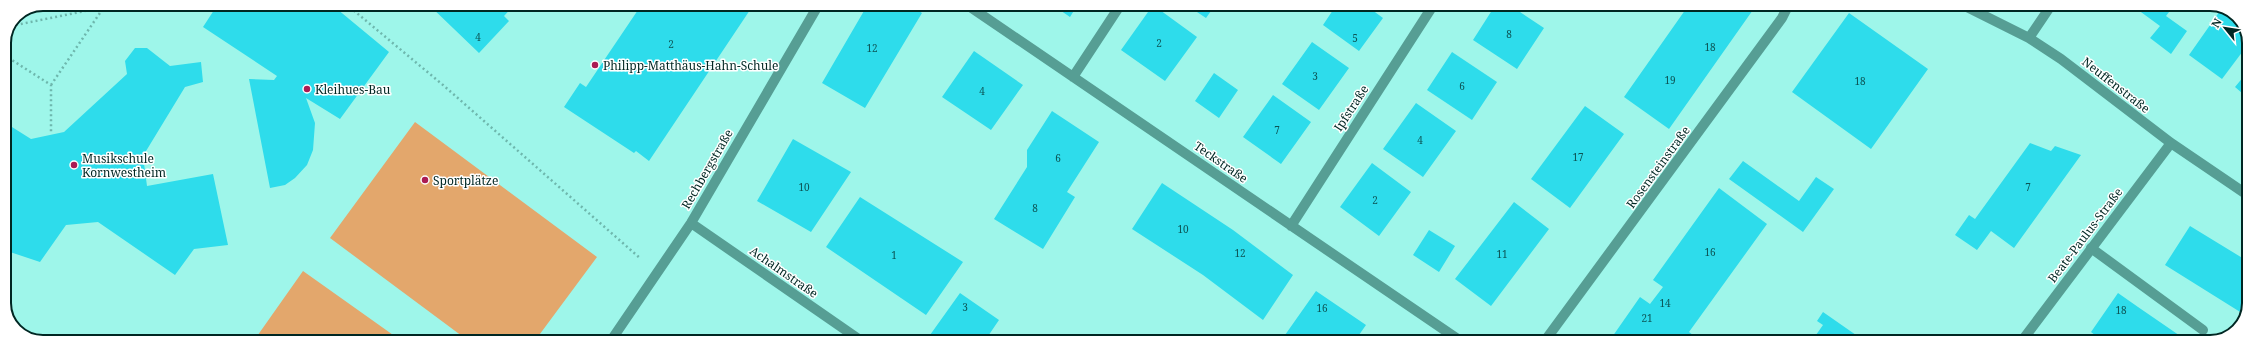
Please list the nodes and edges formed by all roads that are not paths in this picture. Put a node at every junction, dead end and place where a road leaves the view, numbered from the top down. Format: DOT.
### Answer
graph roads {
  1 [pos="815,11"];
  2 [pos="976,11"];
  3 [pos="1116,11"];
  4 [pos="1429,11"];
  5 [pos="1786,11"];
  6 [pos="1975,11"];
  7 [pos="2047,11"];
  8 [pos="2029,38"];
  9 [pos="1074,77"];
  10 [pos="2171,143"];
  11 [pos="2242,191"];
  12 [pos="691,223"];
  13 [pos="1291,226"];
  14 [pos="2091,248"];
  15 [pos="2203,330"];
  16 [pos="615,335"];
  17 [pos="853,335"];
  18 [pos="1452,335"];
  19 [pos="1549,335"];
  20 [pos="2026,335"];
  1 -- 12 [label="street, Rechbergstraße"];
  2 -- 9 [label="street, Teckstraße"];
  3 -- 9 [label="street"];
  4 -- 13 [label="street, Ipfstraße"];
  5 -- 19 [label="street, Rosensteinstraße"];
  6 -- 8 [label="street, Neuffenstraße"];
  7 -- 8 [label="street"];
  8 -- 10 [label="street, Neuffenstraße"];
  9 -- 13 [label="street, Teckstraße"];
  10 -- 11 [label="street, Neuffenstraße"];
  10 -- 14 [label="street, Beate-Paulus-Straße"];
  12 -- 16 [label="street, Rechbergstraße"];
  12 -- 17 [label="street, Achalmstraße"];
  13 -- 18 [label="street, Teckstraße"];
  14 -- 15 [label="street"];
  14 -- 20 [label="street, Beate-Paulus-Straße"];
}
